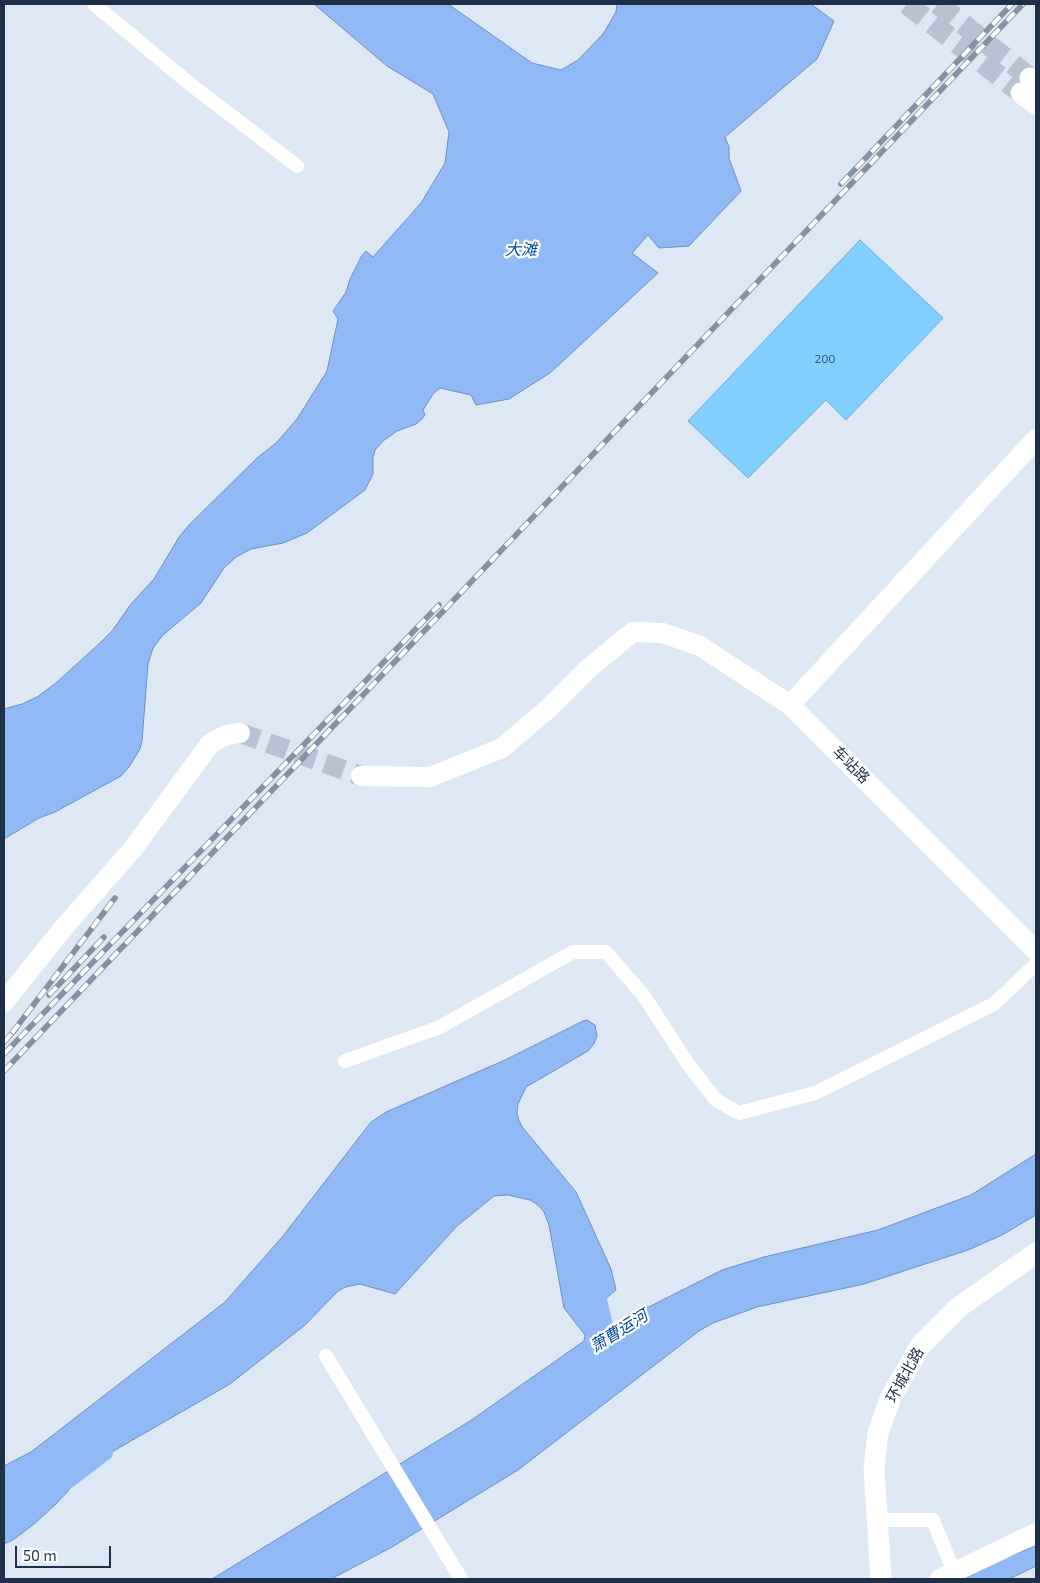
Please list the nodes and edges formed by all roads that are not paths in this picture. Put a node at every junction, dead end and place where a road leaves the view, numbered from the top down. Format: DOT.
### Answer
graph roads {
  1 [pos="94,4"];
  2 [pos="297,166"];
  3 [pos="1036,439"];
  4 [pos="790,705"];
  5 [pos="240,733"];
  6 [pos="361,776"];
  7 [pos="1036,950"];
  8 [pos="1036,964"];
  9 [pos="8,988"];
  10 [pos="344,1062"];
  11 [pos="1036,1253"];
  12 [pos="1036,1263"];
  13 [pos="326,1356"];
  14 [pos="888,1520"];
  15 [pos="1036,1533"];
  16 [pos="947,1576"];
  17 [pos="461,1579"];
  18 [pos="881,1579"];
  19 [pos="890,1579"];
  1 -- 2 [label="street"];
  3 -- 4 [label="street"];
  4 -- 6 [label="street, 车站路"];
  4 -- 7 [label="street, 车站路"];
  5 -- 9 [label="street"];
  8 -- 10 [label="street"];
  11 -- 18 [label="main road, 环城北路"];
  12 -- 14 [label="main road, 环城北路"];
  13 -- 17 [label="street"];
  14 -- 16 [label="street"];
  14 -- 19 [label="main road, 环城北路"];
  15 -- 16 [label="street"];
}
